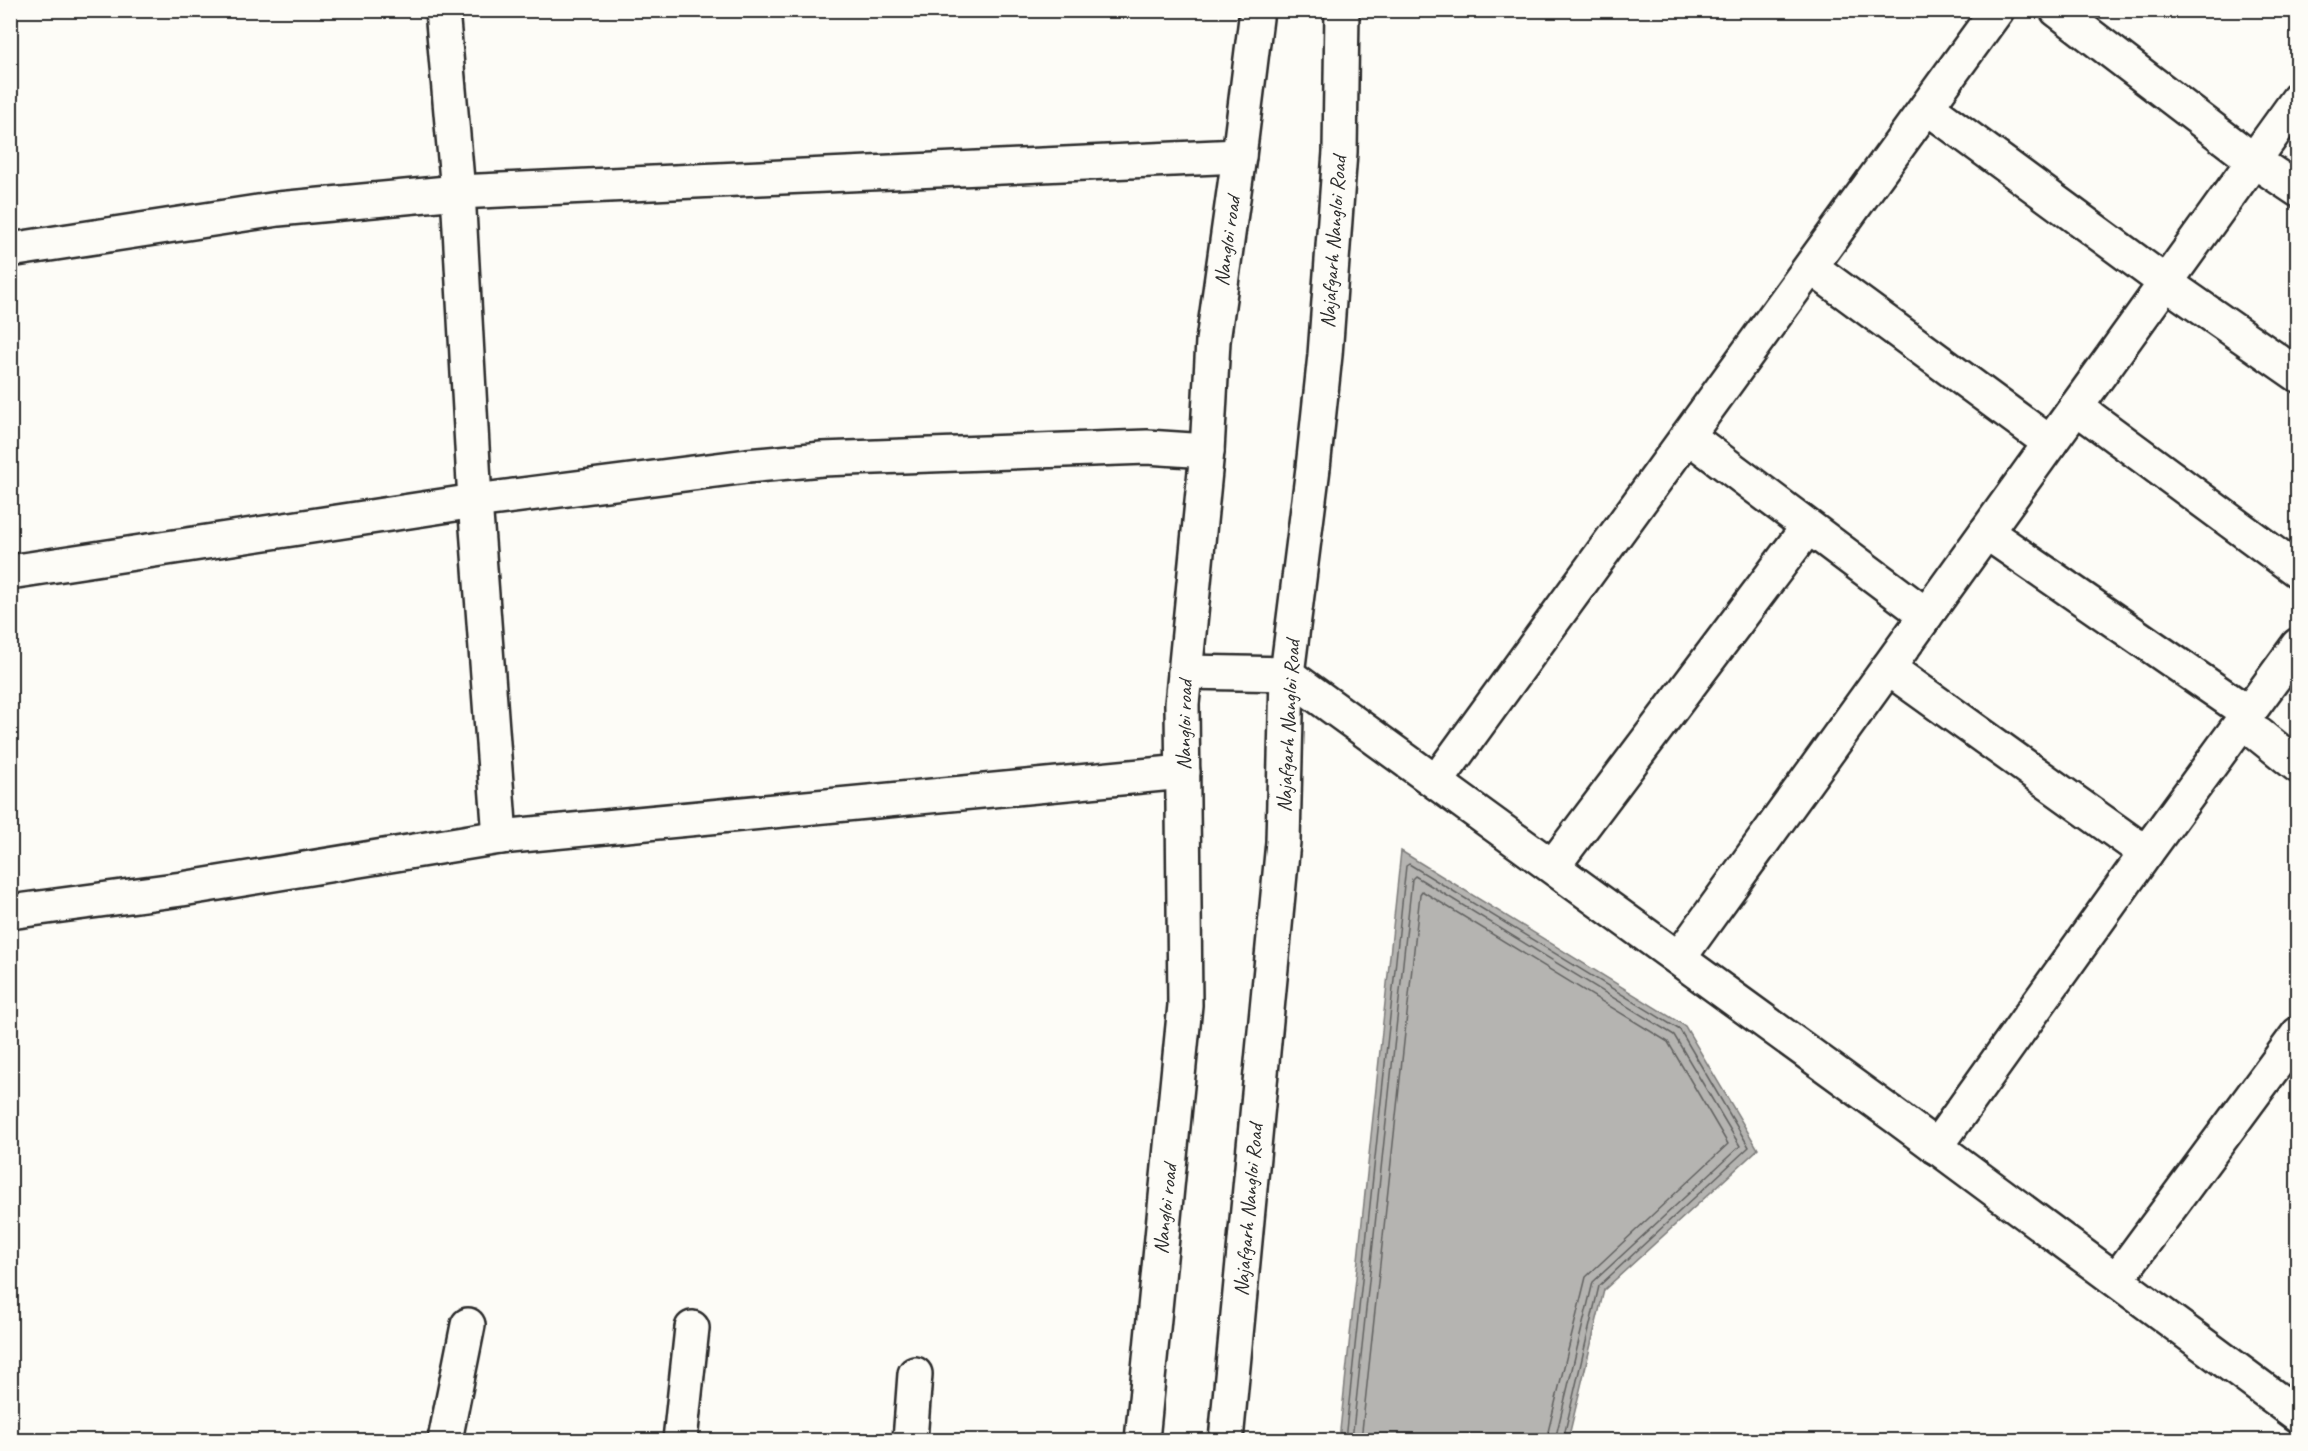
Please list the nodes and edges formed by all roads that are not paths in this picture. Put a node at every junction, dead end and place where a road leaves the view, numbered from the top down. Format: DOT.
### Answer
graph roads {
  1 [pos="442,10"];
  2 [pos="1257,10"];
  3 [pos="1342,10"];
  4 [pos="1997,10"];
  5 [pos="2057,10"];
  6 [pos="2298,99"];
  7 [pos="1927,107"];
  8 [pos="1239,156"];
  9 [pos="2253,160"];
  10 [pos="2298,190"];
  11 [pos="458,192"];
  12 [pos="10,250"];
  13 [pos="1810,267"];
  14 [pos="2166,283"];
  15 [pos="2298,375"];
  16 [pos="2076,407"];
  17 [pos="1688,436"];
  18 [pos="2050,443"];
  19 [pos="1207,451"];
  20 [pos="475,501"];
  21 [pos="1808,527"];
  22 [pos="1986,532"];
  23 [pos="2298,571"];
  24 [pos="10,572"];
  25 [pos="1926,615"];
  26 [pos="2298,645"];
  27 [pos="1888,668"];
  28 [pos="1185,672"];
  29 [pos="1287,674"];
  30 [pos="2253,723"];
  31 [pos="2298,766"];
  32 [pos="1183,772"];
  33 [pos="1436,782"];
  34 [pos="500,837"];
  35 [pos="2146,853"];
  36 [pos="1553,866"];
  37 [pos="10,912"];
  38 [pos="1679,958"];
  39 [pos="2298,1034"];
  40 [pos="1936,1147"];
  41 [pos="2117,1279"];
  42 [pos="468,1325"];
  43 [pos="692,1328"];
  44 [pos="915,1374"];
  45 [pos="2298,1415"];
  46 [pos="445,1440"];
  47 [pos="680,1440"];
  48 [pos="910,1440"];
  49 [pos="1142,1440"];
  50 [pos="1226,1440"];
  1 -- 11 [label="street"];
  2 -- 8 [label="street, Nangloi road"];
  3 -- 29 [label="street, Najafgarh Nangloi Road"];
  4 -- 7 [label="street"];
  5 -- 9 [label="street"];
  6 -- 9 [label="street"];
  7 -- 13 [label="street"];
  7 -- 14 [label="street"];
  8 -- 11 [label="street"];
  8 -- 19 [label="street, Nangloi road"];
  9 -- 10 [label="street"];
  9 -- 14 [label="street"];
  11 -- 12 [label="street"];
  11 -- 20 [label="street"];
  13 -- 17 [label="street"];
  13 -- 18 [label="street"];
  14 -- 15 [label="street"];
  14 -- 16 [label="street"];
  16 -- 18 [label="street"];
  16 -- 23 [label="street"];
  17 -- 21 [label="street"];
  17 -- 33 [label="street"];
  18 -- 22 [label="street"];
  19 -- 20 [label="street"];
  19 -- 28 [label="street, Nangloi road"];
  20 -- 24 [label="street"];
  20 -- 34 [label="street"];
  21 -- 25 [label="street"];
  21 -- 36 [label="street"];
  22 -- 25 [label="street"];
  22 -- 30 [label="street"];
  25 -- 27 [label="street"];
  26 -- 30 [label="street"];
  27 -- 35 [label="street"];
  27 -- 38 [label="street"];
  28 -- 29 [label="street"];
  28 -- 32 [label="street, Nangloi road"];
  29 -- 33 [label="street"];
  29 -- 50 [label="street, Najafgarh Nangloi Road"];
  30 -- 31 [label="street"];
  30 -- 35 [label="street"];
  32 -- 34 [label="street"];
  32 -- 49 [label="street, Nangloi road"];
  33 -- 36 [label="street"];
  34 -- 37 [label="street"];
  35 -- 40 [label="street"];
  36 -- 38 [label="street"];
  38 -- 40 [label="street"];
  39 -- 41 [label="street"];
  40 -- 41 [label="street"];
  41 -- 45 [label="street"];
  42 -- 46 [label="street"];
  43 -- 47 [label="street"];
  44 -- 48 [label="street"];
}
